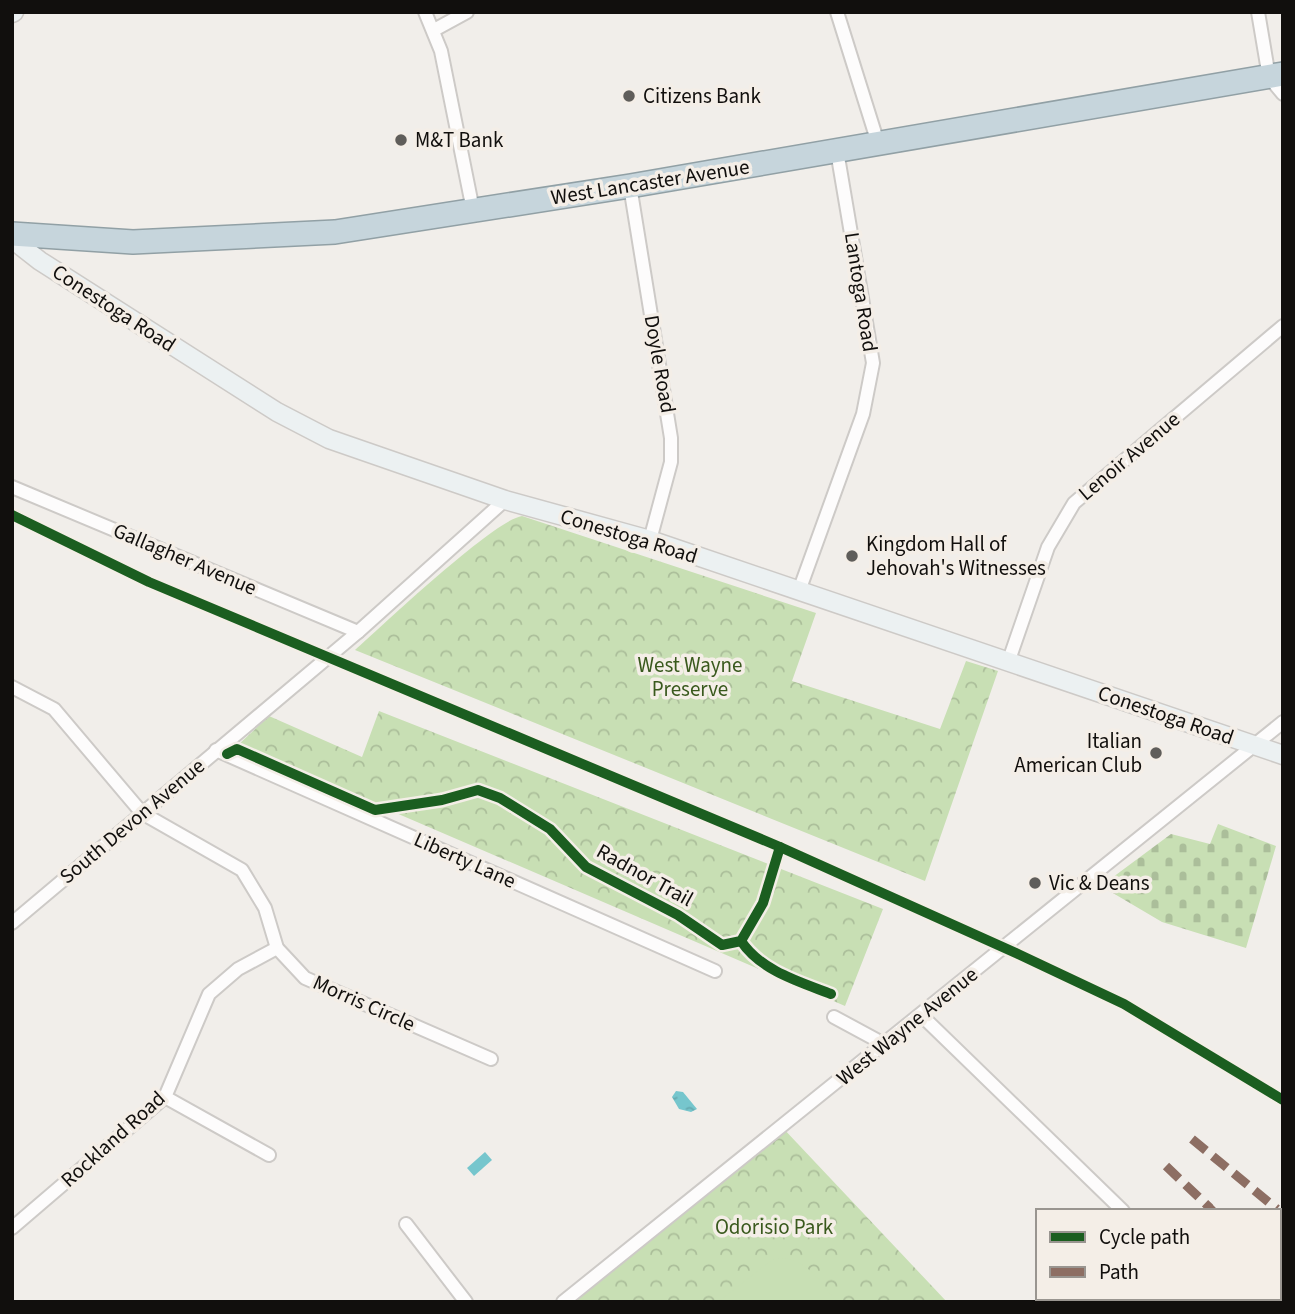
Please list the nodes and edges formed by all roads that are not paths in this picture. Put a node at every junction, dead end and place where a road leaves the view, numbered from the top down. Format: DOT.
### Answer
graph roads {
  1 [pos="425,12"];
  2 [pos="467,12"];
  3 [pos="837,12"];
  4 [pos="1256,14"];
  5 [pos="434,30"];
  6 [pos="1278,82"];
  7 [pos="878,143"];
  8 [pos="837,151"];
  9 [pos="630,186"];
  10 [pos="473,210"];
  11 [pos="12,236"];
  12 [pos="1283,326"];
  13 [pos="12,486"];
  14 [pos="505,500"];
  15 [pos="650,540"];
  16 [pos="799,591"];
  17 [pos="358,632"];
  18 [pos="1009,660"];
  19 [pos="12,687"];
  20 [pos="1283,722"];
  21 [pos="1253,746"];
  22 [pos="216,750"];
  23 [pos="1283,755"];
  24 [pos="142,813"];
  25 [pos="12,923"];
  26 [pos="276,948"];
  27 [pos="715,971"];
  28 [pos="921,1015"];
  29 [pos="834,1017"];
  30 [pos="884,1044"];
  31 [pos="491,1059"];
  32 [pos="165,1097"];
  33 [pos="269,1155"];
  34 [pos="1121,1209"];
  35 [pos="406,1224"];
  36 [pos="12,1228"];
  37 [pos="466,1302"];
  38 [pos="563,1302"];
  1 -- 5 [label="street"];
  2 -- 5 [label="street"];
  3 -- 7 [label="street"];
  4 -- 6 [label="street"];
  5 -- 10 [label="street"];
  6 -- 7 [label="highway, West Lancaster Avenue"];
  7 -- 8 [label="highway, West Lancaster Avenue"];
  8 -- 9 [label="highway, West Lancaster Avenue"];
  8 -- 16 [label="street, Lantoga Road"];
  9 -- 10 [label="highway, West Lancaster Avenue"];
  9 -- 15 [label="street, Doyle Road"];
  10 -- 11 [label="highway, West Lancaster Avenue"];
  11 -- 14 [label="main road, Conestoga Road"];
  12 -- 18 [label="street, Lenoir Avenue"];
  13 -- 17 [label="street, Gallagher Avenue"];
  14 -- 15 [label="main road, Conestoga Road"];
  14 -- 17 [label="street, South Devon Avenue"];
  15 -- 16 [label="main road, Conestoga Road"];
  16 -- 18 [label="main road, Conestoga Road"];
  17 -- 22 [label="street, South Devon Avenue"];
  18 -- 21 [label="main road, Conestoga Road"];
  19 -- 24 [label="street"];
  20 -- 21 [label="street, West Wayne Avenue"];
  21 -- 23 [label="main road, Conestoga Road"];
  21 -- 28 [label="street, West Wayne Avenue"];
  22 -- 24 [label="street, South Devon Avenue"];
  22 -- 27 [label="street, Liberty Lane"];
  24 -- 25 [label="street, South Devon Avenue"];
  24 -- 26 [label="street, Morris Circle"];
  26 -- 31 [label="street, Morris Circle"];
  26 -- 32 [label="street, Rockland Road"];
  28 -- 30 [label="street, West Wayne Avenue"];
  28 -- 34 [label="street"];
  29 -- 30 [label="street"];
  30 -- 38 [label="street, West Wayne Avenue"];
  32 -- 33 [label="street"];
  32 -- 36 [label="street, Rockland Road"];
  35 -- 37 [label="street"];
}
